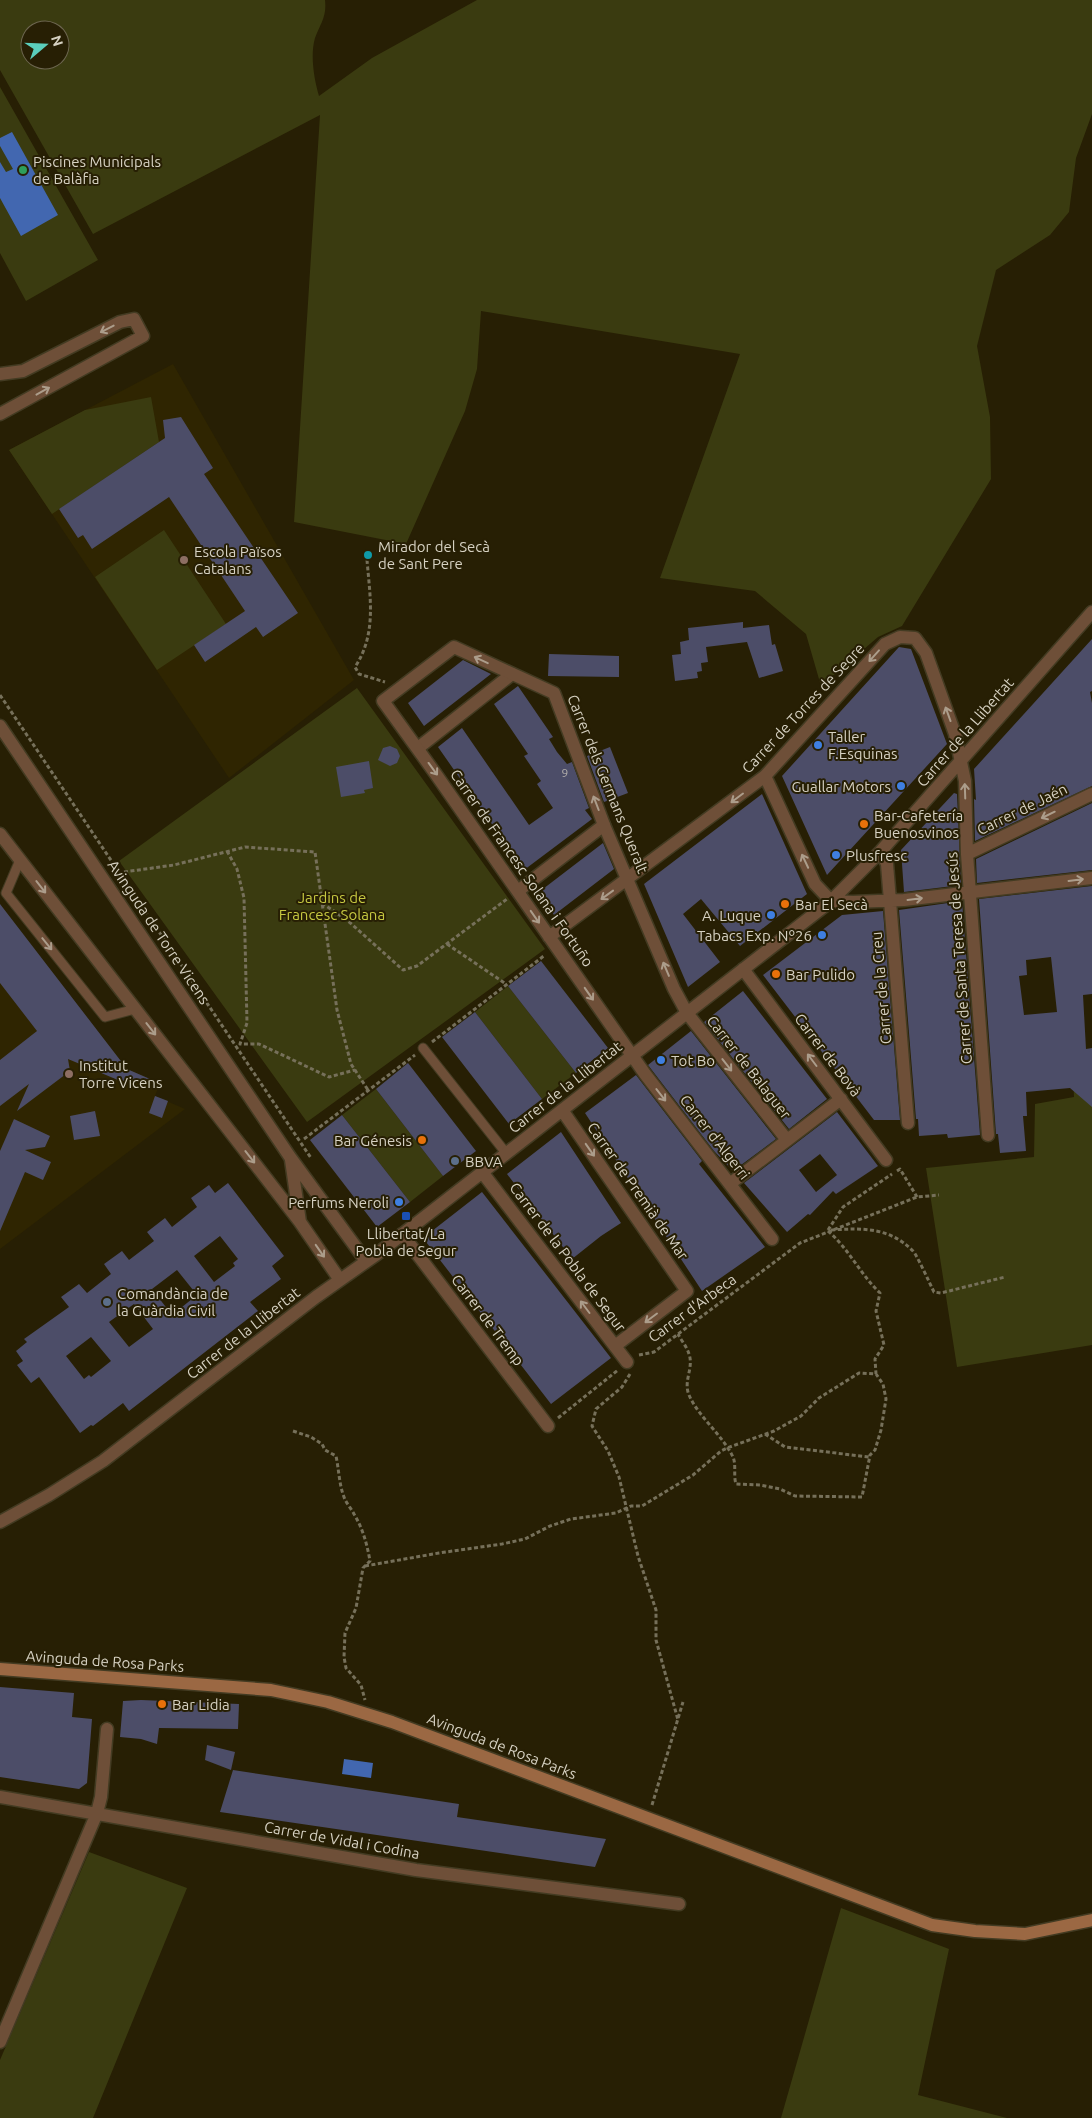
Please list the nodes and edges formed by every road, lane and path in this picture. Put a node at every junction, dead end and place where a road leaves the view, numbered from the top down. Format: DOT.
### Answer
graph roads {
  1 [pos="0,374"];
  2 [pos="0,414"];
  3 [pos="367,560"];
  4 [pos="1092,612"];
  5 [pos="915,638"];
  6 [pos="512,674"];
  7 [pos="397,690"];
  8 [pos="0,695"];
  9 [pos="383,701"];
  10 [pos="0,726"];
  11 [pos="418,748"];
  12 [pos="961,761"];
  13 [pos="765,776"];
  14 [pos="1092,794"];
  15 [pos="604,825"];
  16 [pos="0,834"];
  17 [pos="227,851"];
  18 [pos="881,851"];
  19 [pos="967,854"];
  20 [pos="20,860"];
  21 [pos="124,872"];
  22 [pos="1092,878"];
  23 [pos="629,880"];
  24 [pos="518,891"];
  25 [pos="970,892"];
  26 [pos="831,901"];
  27 [pos="890,901"];
  28 [pos="322,903"];
  29 [pos="549,937"];
  30 [pos="447,944"];
  31 [pos="545,955"];
  32 [pos="743,969"];
  33 [pos="506,984"];
  34 [pos="135,1009"];
  35 [pos="687,1013"];
  36 [pos="423,1048"];
  37 [pos="632,1056"];
  38 [pos="355,1070"];
  39 [pos="368,1090"];
  40 [pos="841,1099"];
  41 [pos="562,1110"];
  42 [pos="908,1123"];
  43 [pos="988,1134"];
  44 [pos="304,1139"];
  45 [pos="787,1140"];
  46 [pos="506,1153"];
  47 [pos="290,1157"];
  48 [pos="312,1160"];
  49 [pos="886,1160"];
  50 [pos="482,1172"];
  51 [pos="730,1183"];
  52 [pos="939,1195"];
  53 [pos="917,1197"];
  54 [pos="300,1222"];
  55 [pos="828,1230"];
  56 [pos="402,1234"];
  57 [pos="772,1238"];
  58 [pos="366,1261"];
  59 [pos="1005,1277"];
  60 [pos="340,1280"];
  61 [pos="678,1334"];
  62 [pos="615,1346"];
  63 [pos="628,1362"];
  64 [pos="876,1374"];
  65 [pos="548,1426"];
  66 [pos="293,1431"];
  67 [pos="765,1434"];
  68 [pos="727,1448"];
  69 [pos="870,1458"];
  70 [pos="628,1507"];
  71 [pos="0,1522"];
  72 [pos="365,1566"];
  73 [pos="0,1669"];
  74 [pos="683,1702"];
  75 [pos="368,1713"];
  76 [pos="678,1720"];
  77 [pos="107,1729"];
  78 [pos="0,1797"];
  79 [pos="97,1813"];
  80 [pos="648,1818"];
  81 [pos="679,1904"];
  82 [pos="1092,1920"];
  83 [pos="0,2042"];
  2 -- 1 [label="street, one-way"];
  3 -- 7 [label="path"];
  4 -- 12 [label="street, Carrer de la Llibertat"];
  12 -- 5 [label="street, Carrer de Santa Teresa de Jesús, one-way"];
  5 -- 13 [label="street, Carrer de Torres de Segre, one-way"];
  6 -- 7 [label="street, Carrer dels Germans Queralt, one-way"];
  6 -- 11 [label="street"];
  15 -- 6 [label="street, Carrer dels Germans Queralt, one-way"];
  7 -- 9 [label="street, Carrer dels Germans Queralt"];
  8 -- 48 [label="path"];
  9 -- 11 [label="street, Carrer de Francesc Solana i Fortuño"];
  10 -- 47 [label="street, Avinguda de Torre Vicens"];
  11 -- 24 [label="street, Carrer de Francesc Solana i Fortuño, one-way"];
  12 -- 18 [label="street, Carrer de la Llibertat"];
  19 -- 12 [label="street, Carrer de Santa Teresa de Jesús, one-way"];
  13 -- 23 [label="street, Carrer de Torres de Segre, one-way"];
  26 -- 13 [label="street, one-way"];
  14 -- 19 [label="street, Carrer de Jaén, one-way"];
  15 -- 23 [label="street, Carrer dels Germans Queralt"];
  15 -- 24 [label="street"];
  16 -- 20 [label="street, Avinguda de Torre Vicens"];
  17 -- 21 [label="path"];
  17 -- 28 [label="path"];
  17 -- 38 [label="path"];
  18 -- 26 [label="street, Carrer de la Llibertat"];
  18 -- 27 [label="street, Carrer de la Creu"];
  19 -- 25 [label="street, Carrer de Santa Teresa de Jesús"];
  20 -- 34 [label="street, Avinguda de Torre Vicens, one-way"];
  20 -- 34 [label="lane, one-way"];
  25 -- 22 [label="street, one-way"];
  23 -- 29 [label="street, Carrer de Torres de Segre, one-way"];
  35 -- 23 [label="street, Carrer dels Germans Queralt, one-way"];
  24 -- 29 [label="street, Carrer de Francesc Solana i Fortuño, one-way"];
  24 -- 30 [label="path"];
  27 -- 25 [label="street, one-way"];
  25 -- 43 [label="street, Carrer de Santa Teresa de Jesús"];
  26 -- 27 [label="street"];
  26 -- 32 [label="street, Carrer de la Llibertat"];
  27 -- 42 [label="street, Carrer de la Creu"];
  28 -- 30 [label="path"];
  28 -- 38 [label="path"];
  29 -- 37 [label="street, Carrer de Francesc Solana i Fortuño, one-way"];
  30 -- 33 [label="path"];
  31 -- 33 [label="path"];
  32 -- 35 [label="street, Carrer de la Llibertat"];
  40 -- 32 [label="street, Carrer de Bovà, one-way"];
  33 -- 36 [label="path"];
  34 -- 54 [label="street, Avinguda de Torre Vicens, one-way"];
  35 -- 37 [label="street, Carrer de la Llibertat"];
  35 -- 45 [label="street, Carrer de Balaguer, one-way"];
  36 -- 39 [label="path"];
  36 -- 46 [label="lane"];
  37 -- 41 [label="street, Carrer de la Llibertat"];
  37 -- 51 [label="street, Carrer d'Algerri, one-way"];
  38 -- 39 [label="path"];
  39 -- 44 [label="path"];
  40 -- 45 [label="street"];
  40 -- 49 [label="street, Carrer de Bovà"];
  41 -- 46 [label="street, Carrer de la Llibertat"];
  41 -- 62 [label="street, Carrer de Premià de Mar, one-way"];
  45 -- 51 [label="street"];
  46 -- 50 [label="street, Carrer de la Llibertat"];
  47 -- 54 [label="street, Avinguda de Torre Vicens"];
  47 -- 58 [label="street, Avinguda de Torre Vicens"];
  50 -- 56 [label="street, Carrer de la Llibertat"];
  62 -- 50 [label="street, Carrer de la Pobla de Segur, one-way"];
  51 -- 57 [label="street, Carrer d'Algerri"];
  52 -- 53 [label="path, Carrer d'Arbeca"];
  53 -- 55 [label="path, Carrer d'Arbeca"];
  53 -- 55 [label="path"];
  54 -- 60 [label="street, Avinguda de Torre Vicens, one-way"];
  55 -- 59 [label="path"];
  55 -- 61 [label="path, Carrer d'Arbeca"];
  55 -- 64 [label="path"];
  56 -- 58 [label="street, Carrer de la Llibertat"];
  56 -- 65 [label="street, Carrer de Tremp"];
  58 -- 60 [label="street, Carrer de la Llibertat"];
  60 -- 71 [label="street, Carrer de la Llibertat"];
  61 -- 63 [label="path, Carrer d'Arbeca"];
  61 -- 68 [label="path"];
  62 -- 63 [label="street, Carrer de la Pobla de Segur"];
  63 -- 65 [label="path, Carrer d'Arbeca"];
  63 -- 70 [label="path"];
  64 -- 67 [label="path"];
  64 -- 69 [label="path"];
  66 -- 72 [label="path"];
  67 -- 68 [label="path"];
  67 -- 69 [label="path"];
  68 -- 69 [label="path"];
  68 -- 70 [label="path"];
  70 -- 72 [label="path"];
  70 -- 76 [label="path"];
  72 -- 75 [label="path"];
  73 -- 75 [label="main road, Avinguda de Rosa Parks"];
  74 -- 76 [label="path"];
  75 -- 80 [label="main road, Avinguda de Rosa Parks"];
  76 -- 80 [label="path"];
  77 -- 79 [label="street"];
  78 -- 79 [label="street, Carrer de Vidal i Codina"];
  79 -- 81 [label="street, Carrer de Vidal i Codina"];
  79 -- 83 [label="street"];
  80 -- 82 [label="main road, Avinguda de Rosa Parks"];
}
